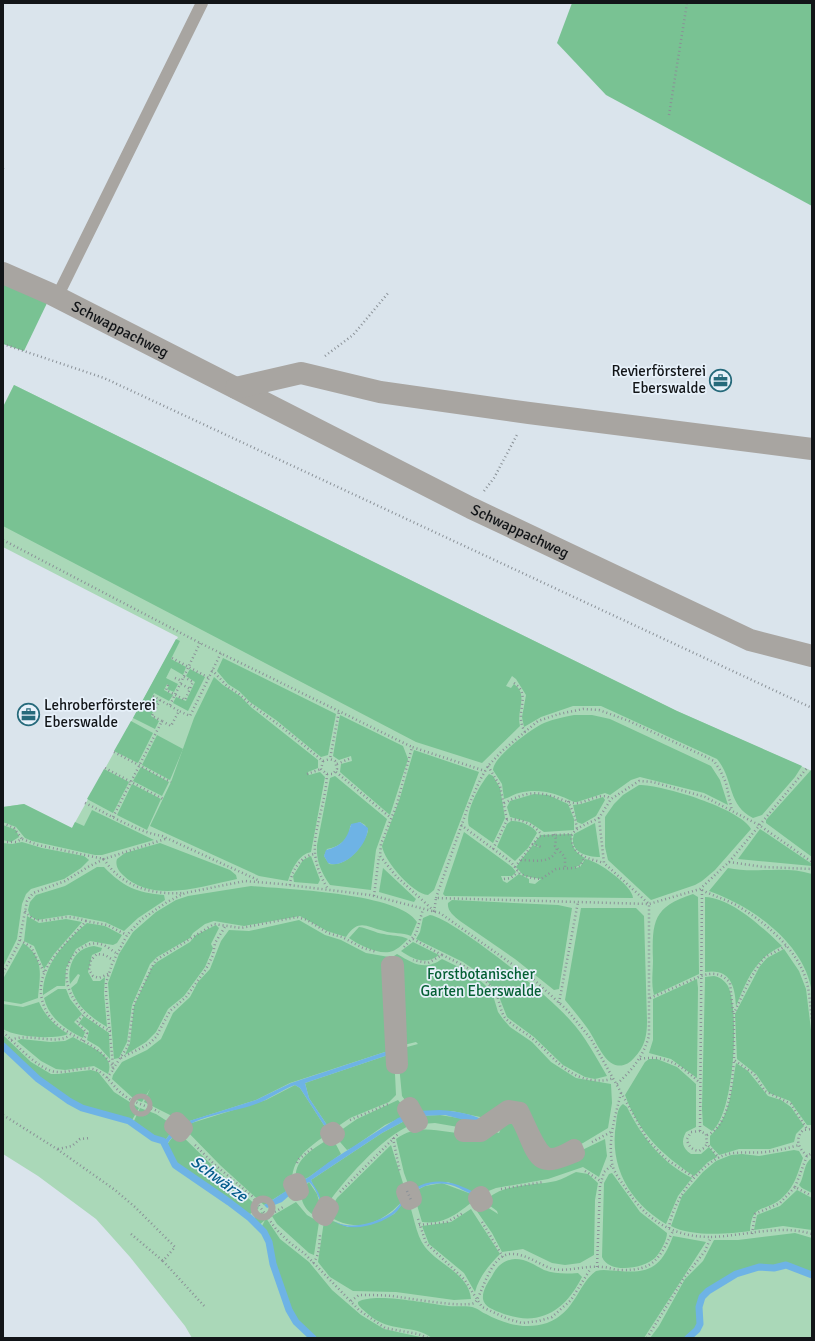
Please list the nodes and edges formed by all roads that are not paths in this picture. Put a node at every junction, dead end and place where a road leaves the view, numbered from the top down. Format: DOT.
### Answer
graph roads {
  1 [pos="202,3"];
  2 [pos="3,273"];
  3 [pos="57,297"];
  4 [pos="236,388"];
  5 [pos="812,449"];
  6 [pos="812,656"];
  7 [pos="576,1153"];
  1 -- 3 [label="lane"];
  2 -- 3 [label="street, Schwappachweg"];
  3 -- 4 [label="street, Schwappachweg"];
  4 -- 5 [label="street"];
  4 -- 6 [label="street, Schwappachweg"];
  7 -- 7 [label="street"];
}
